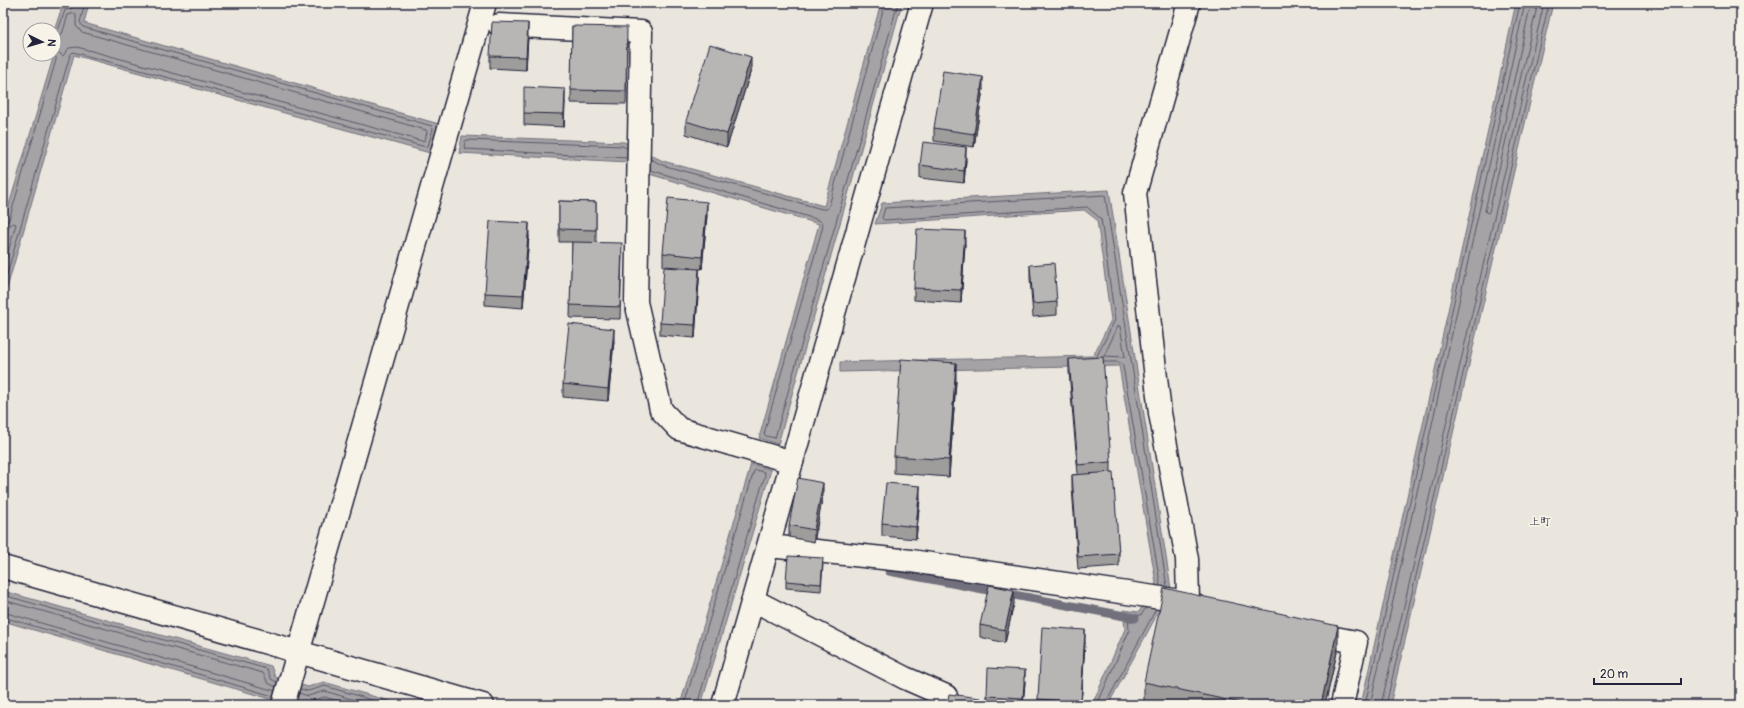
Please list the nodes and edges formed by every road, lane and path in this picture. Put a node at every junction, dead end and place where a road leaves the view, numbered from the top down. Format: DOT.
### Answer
graph roads {
  1 [pos="485,3"];
  2 [pos="922,3"];
  3 [pos="1189,3"];
  4 [pos="479,24"];
  5 [pos="792,462"];
  6 [pos="768,546"];
  7 [pos="3,568"];
  8 [pos="753,600"];
  9 [pos="1188,602"];
  10 [pos="1228,616"];
  11 [pos="1289,629"];
  12 [pos="298,651"];
  13 [pos="946,696"];
  14 [pos="283,705"];
  15 [pos="482,705"];
  16 [pos="723,705"];
  17 [pos="1342,705"];
  1 -- 4 [label="street"];
  2 -- 5 [label="street"];
  3 -- 9 [label="street"];
  4 -- 5 [label="street"];
  4 -- 12 [label="street"];
  5 -- 6 [label="street"];
  6 -- 8 [label="street"];
  6 -- 9 [label="street"];
  7 -- 12 [label="street"];
  8 -- 13 [label="street"];
  8 -- 16 [label="street"];
  9 -- 10 [label="street"];
  11 -- 17 [label="street"];
  12 -- 14 [label="street"];
  12 -- 15 [label="street"];
}
